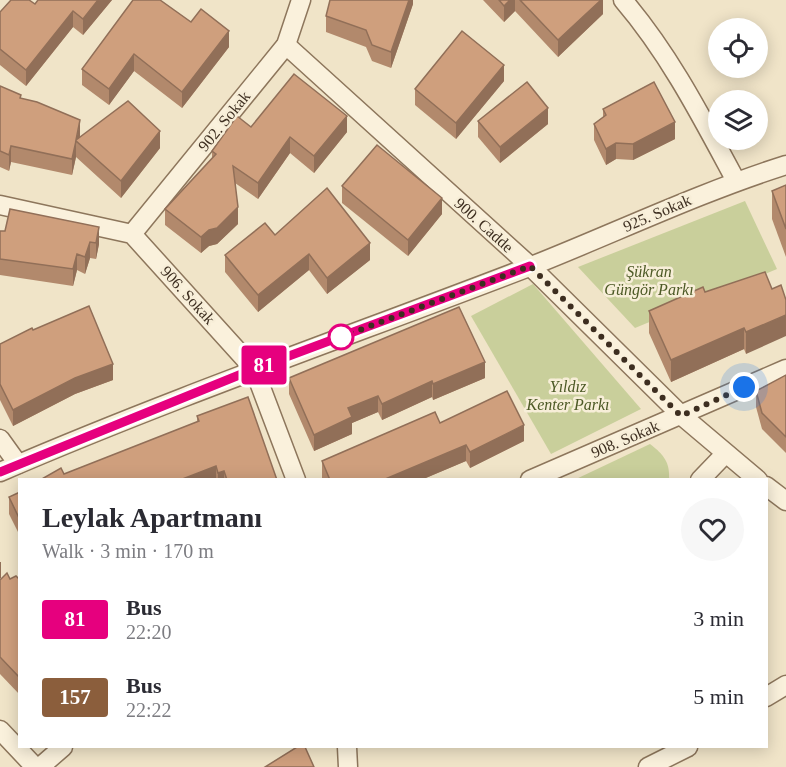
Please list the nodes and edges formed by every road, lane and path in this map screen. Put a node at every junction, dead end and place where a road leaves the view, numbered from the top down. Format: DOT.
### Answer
graph roads {
  1 [pos="301,0"];
  2 [pos="623,0"];
  3 [pos="286,45"];
  4 [pos="786,165"];
  5 [pos="736,181"];
  6 [pos="0,205"];
  7 [pos="132,234"];
  8 [pos="530,266"];
  9 [pos="254,369"];
  10 [pos="786,369"];
  11 [pos="681,416"];
  12 [pos="0,440"];
  13 [pos="725,454"];
  14 [pos="18,464"];
  15 [pos="0,472"];
  16 [pos="295,478"];
  17 [pos="535,478"];
  18 [pos="702,478"];
  19 [pos="756,478"];
  20 [pos="768,488"];
  21 [pos="786,501"];
  22 [pos="786,685"];
  23 [pos="768,696"];
  24 [pos="0,730"];
  25 [pos="62,748"];
  26 [pos="347,748"];
  27 [pos="686,748"];
  28 [pos="35,767"];
  29 [pos="40,767"];
  30 [pos="348,767"];
  31 [pos="648,767"];
  1 -- 3 [label="street, 902. Sokak"];
  2 -- 5 [label="street"];
  3 -- 7 [label="street, 902. Sokak"];
  3 -- 8 [label="street, 900. Cadde"];
  4 -- 5 [label="street, 925. Sokak"];
  5 -- 8 [label="street, 925. Sokak"];
  6 -- 7 [label="street"];
  7 -- 9 [label="street, 906. Sokak"];
  8 -- 9 [label="street, 925. Sokak"];
  8 -- 11 [label="street, 900. Cadde"];
  9 -- 14 [label="street, 925. Sokak"];
  9 -- 16 [label="street, 906. Sokak"];
  10 -- 11 [label="street, 908. Sokak"];
  11 -- 13 [label="street, 900. Cadde"];
  11 -- 17 [label="street, 908. Sokak"];
  12 -- 14 [label="street"];
  13 -- 18 [label="street"];
  13 -- 19 [label="street, 900. Cadde"];
  14 -- 15 [label="street, 925. Sokak"];
  20 -- 21 [label="street"];
  22 -- 23 [label="street"];
  24 -- 28 [label="street"];
  25 -- 29 [label="street"];
  26 -- 30 [label="street"];
  27 -- 31 [label="street"];
}
